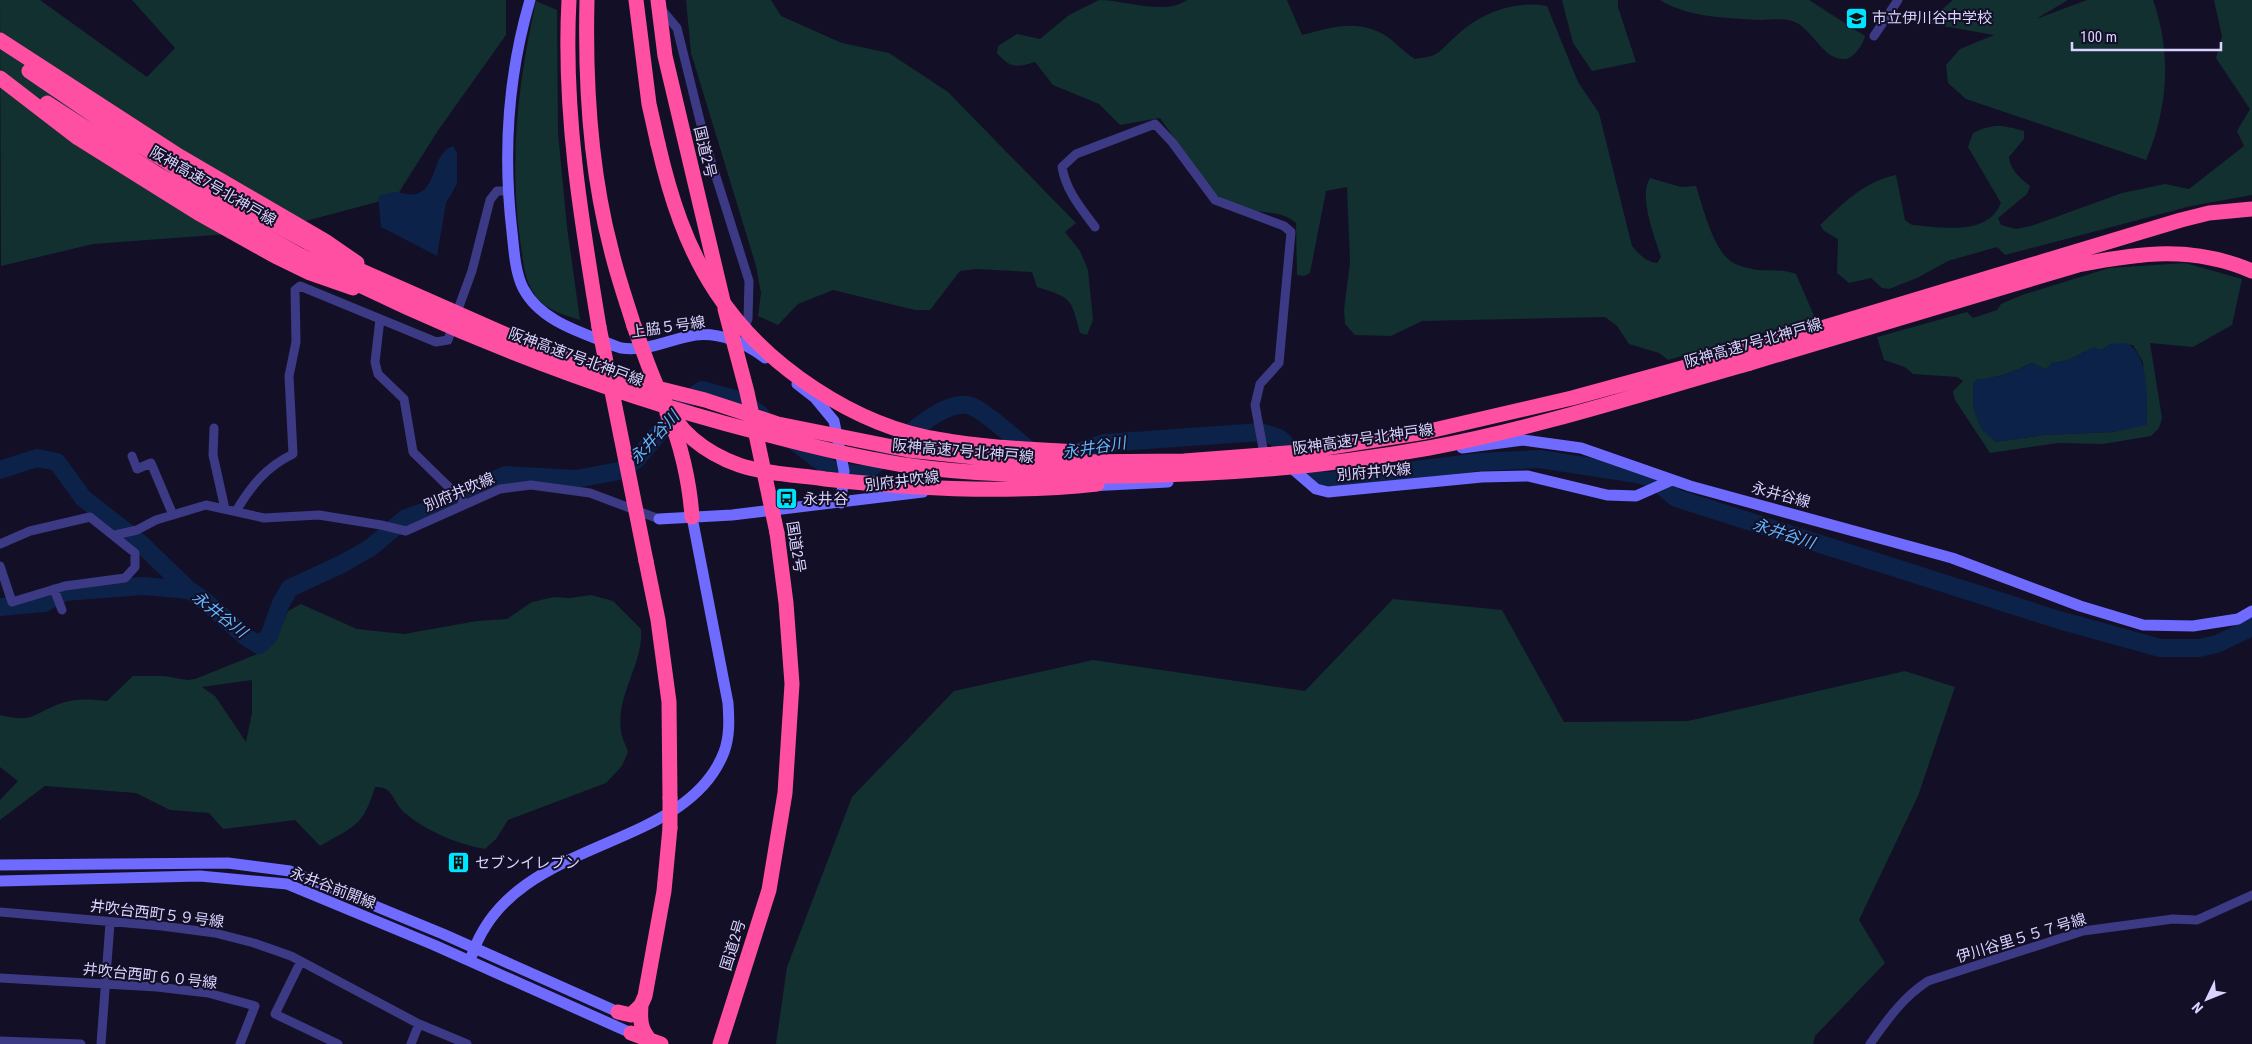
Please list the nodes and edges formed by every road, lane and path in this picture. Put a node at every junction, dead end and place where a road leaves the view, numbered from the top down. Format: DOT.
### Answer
graph roads {
  1 [pos="530,0"];
  2 [pos="569,0"];
  3 [pos="587,0"];
  4 [pos="636,0"];
  5 [pos="1898,0"];
  6 [pos="659,3"];
  7 [pos="1874,36"];
  8 [pos="0,40"];
  9 [pos="0,48"];
  10 [pos="0,69"];
  11 [pos="0,78"];
  12 [pos="507,191"];
  13 [pos="2252,208"];
  14 [pos="1095,227"];
  15 [pos="2075,258"];
  16 [pos="2251,270"];
  17 [pos="457,312"];
  18 [pos="380,319"];
  19 [pos="453,325"];
  20 [pos="737,342"];
  21 [pos="214,428"];
  22 [pos="132,456"];
  23 [pos="1185,468"];
  24 [pos="1294,470"];
  25 [pos="1268,473"];
  26 [pos="1672,480"];
  27 [pos="465,503"];
  28 [pos="840,503"];
  29 [pos="225,508"];
  30 [pos="236,511"];
  31 [pos="173,515"];
  32 [pos="692,518"];
  33 [pos="659,519"];
  34 [pos="115,535"];
  35 [pos="0,544"];
  36 [pos="0,566"];
  37 [pos="56,595"];
  38 [pos="62,610"];
  39 [pos="2252,611"];
  40 [pos="0,865"];
  41 [pos="0,881"];
  42 [pos="2252,895"];
  43 [pos="0,912"];
  44 [pos="110,922"];
  45 [pos="474,948"];
  46 [pos="302,961"];
  47 [pos="470,961"];
  48 [pos="0,978"];
  49 [pos="104,983"];
  50 [pos="641,1005"];
  51 [pos="618,1012"];
  52 [pos="419,1024"];
  53 [pos="631,1033"];
  54 [pos="0,1041"];
  55 [pos="655,1042"];
  56 [pos="81,1044"];
  57 [pos="101,1044"];
  58 [pos="240,1044"];
  59 [pos="338,1044"];
  60 [pos="411,1044"];
  61 [pos="467,1044"];
  62 [pos="720,1044"];
  63 [pos="1870,1044"];
  1 -- 12 [label="street, 上脇５号線"];
  2 -- 50 [label="highway, bridge"];
  3 -- 23 [label="highway, bridge"];
  4 -- 23 [label="highway, bridge"];
  5 -- 7 [label="street"];
  6 -- 20 [label="street"];
  6 -- 62 [label="highway, 国道2号, bridge"];
  8 -- 32 [label="highway"];
  9 -- 23 [label="highway, 阪神高速7号北神戸線, bridge"];
  10 -- 23 [label="highway, 阪神高速7号北神戸線, bridge"];
  11 -- 32 [label="highway"];
  12 -- 17 [label="street"];
  12 -- 20 [label="street, 上脇５号線"];
  13 -- 15 [label="highway"];
  14 -- 25 [label="street"];
  15 -- 16 [label="highway"];
  15 -- 23 [label="highway, 阪神高速7号北神戸線, bridge"];
  18 -- 19 [label="street"];
  18 -- 27 [label="street"];
  18 -- 30 [label="street"];
  20 -- 28 [label="street, 上脇５号線, bridge"];
  21 -- 29 [label="street"];
  22 -- 31 [label="street"];
  24 -- 25 [label="street, 別府井吹線"];
  24 -- 26 [label="street, 永井谷線"];
  24 -- 26 [label="street, 別府井吹線"];
  25 -- 28 [label="street, 別府井吹線"];
  26 -- 39 [label="street, 永井谷線"];
  27 -- 30 [label="street, 別府井吹線"];
  27 -- 33 [label="street, 別府井吹線"];
  28 -- 32 [label="street, 別府井吹線"];
  29 -- 30 [label="street, 別府井吹線"];
  29 -- 31 [label="street, 別府井吹線"];
  31 -- 34 [label="street, 別府井吹線"];
  32 -- 33 [label="street, 別府井吹線"];
  32 -- 45 [label="street"];
  34 -- 35 [label="street"];
  34 -- 37 [label="street"];
  36 -- 37 [label="street"];
  37 -- 38 [label="street"];
  40 -- 45 [label="street, 永井谷前開線"];
  41 -- 47 [label="street, 永井谷前開線"];
  42 -- 63 [label="street, 伊川谷里５５７号線"];
  43 -- 44 [label="street, 井吹台西町５９号線"];
  44 -- 46 [label="street, 井吹台西町５９号線"];
  44 -- 49 [label="street"];
  45 -- 47 [label="street"];
  45 -- 51 [label="street, 永井谷前開線"];
  46 -- 52 [label="street, 井吹台西町５９号線"];
  46 -- 59 [label="street"];
  47 -- 53 [label="street, 永井谷前開線"];
  48 -- 49 [label="street, 井吹台西町６０号線"];
  49 -- 57 [label="street"];
  49 -- 58 [label="street, 井吹台西町６０号線"];
  50 -- 51 [label="highway"];
  50 -- 55 [label="highway"];
  52 -- 60 [label="street"];
  52 -- 61 [label="street, 井吹台西町５９号線"];
  53 -- 55 [label="highway"];
  54 -- 56 [label="street"];
}
